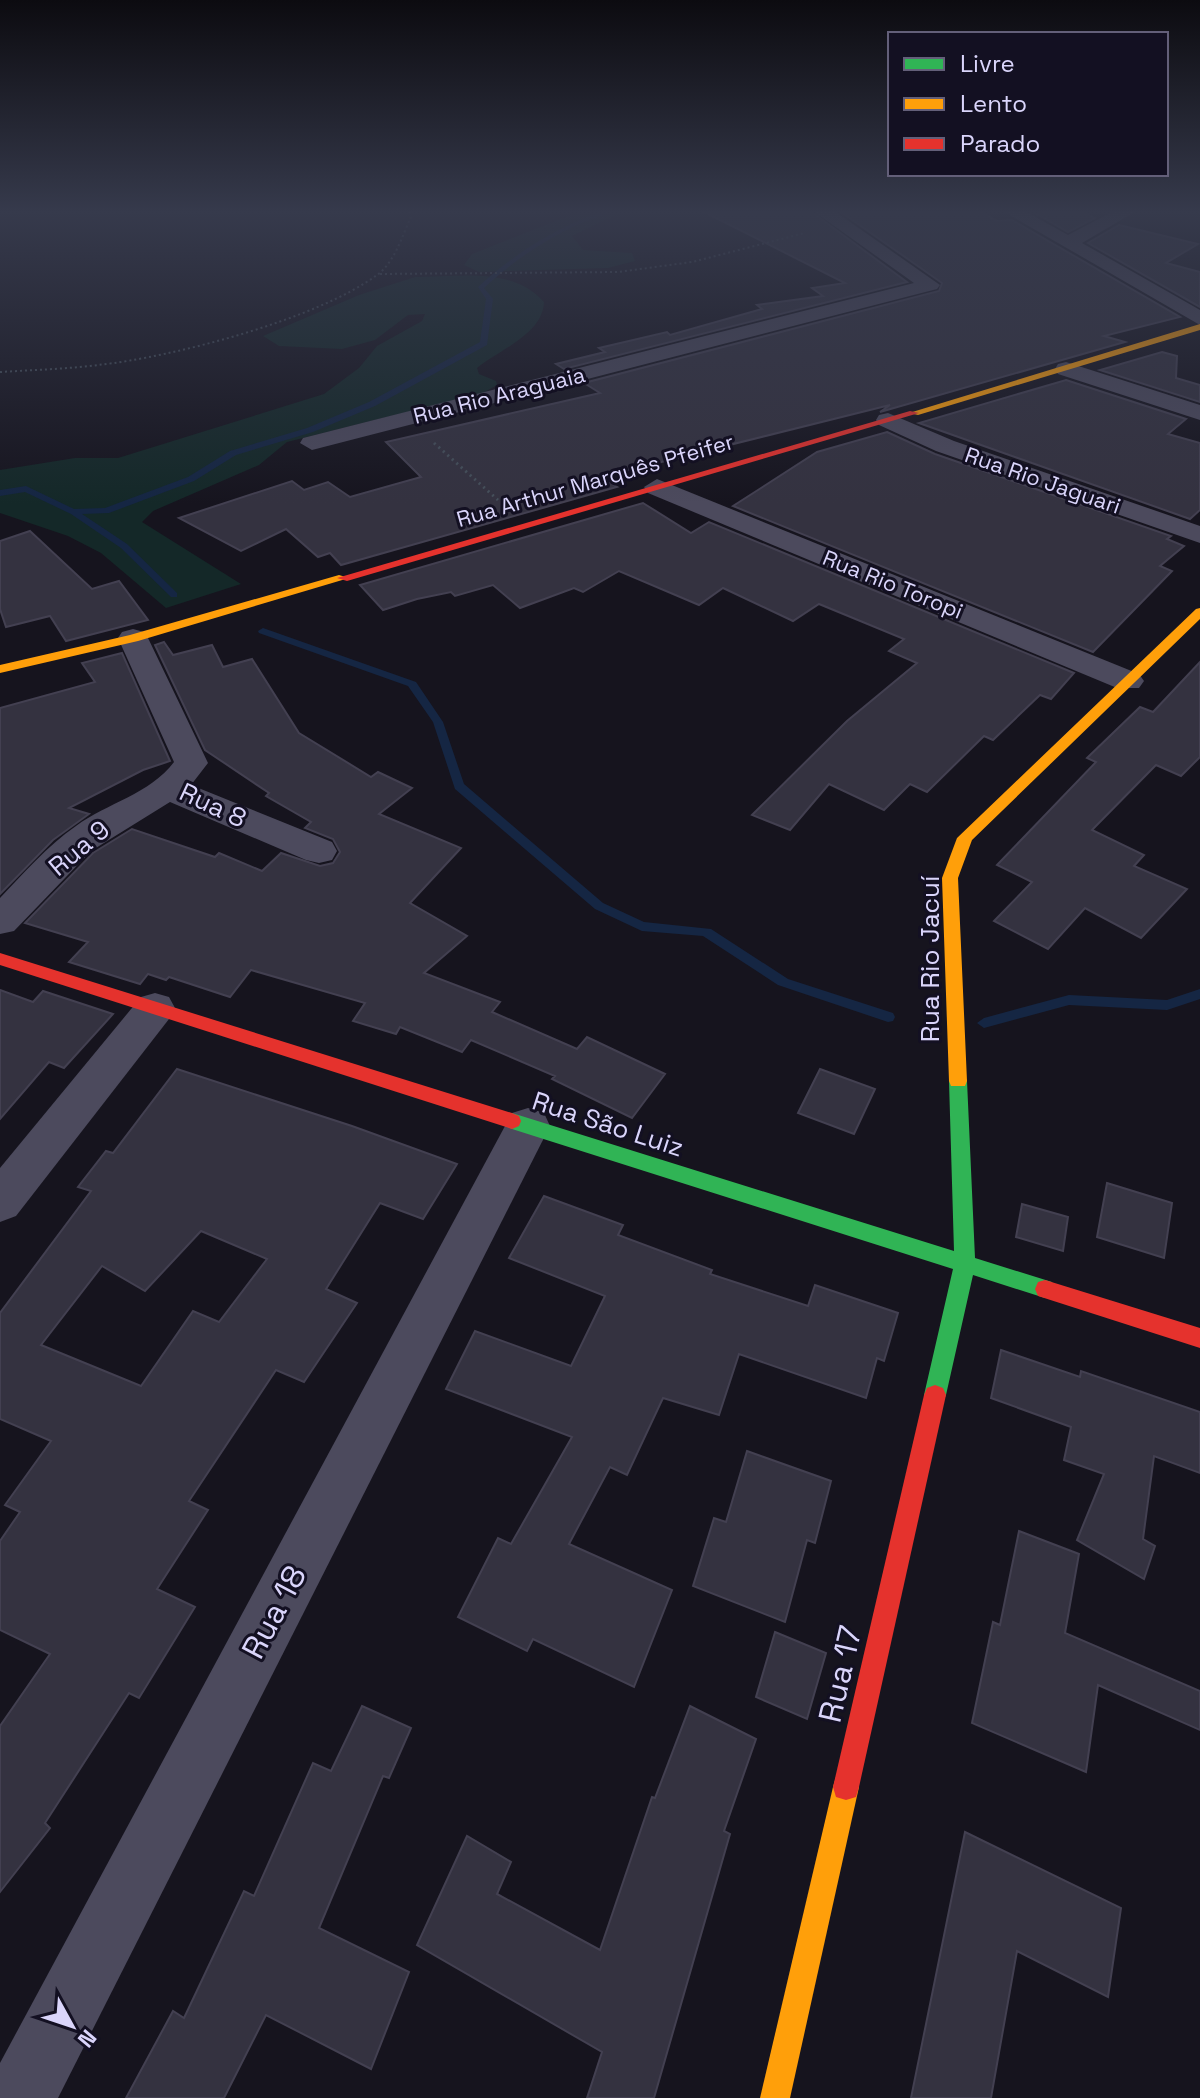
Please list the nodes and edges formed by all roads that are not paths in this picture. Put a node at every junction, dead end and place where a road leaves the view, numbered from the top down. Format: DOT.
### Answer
graph roads {
  1 [pos="840,308"];
  2 [pos="1181,308"];
  3 [pos="1200,319"];
  4 [pos="1200,327"];
  5 [pos="1066,369"];
  6 [pos="1200,413"];
  7 [pos="888,420"];
  8 [pos="312,443"];
  9 [pos="657,487"];
  10 [pos="1200,535"];
  11 [pos="1200,612"];
  12 [pos="133,638"];
  13 [pos="0,669"];
  14 [pos="1128,681"];
  15 [pos="169,789"];
  16 [pos="319,851"];
  17 [pos="0,921"];
  18 [pos="0,959"];
  19 [pos="155,1008"];
  20 [pos="528,1126"];
  21 [pos="0,1202"];
  22 [pos="965,1264"];
  23 [pos="1200,1338"];
  24 [pos="20,2098"];
  25 [pos="775,2098"];
  1 -- 8 [label="street, Rua Rio Araguaia"];
  2 -- 3 [label="street"];
  4 -- 5 [label="street, Rua Arthur Marquês Pfeifer"];
  5 -- 6 [label="street"];
  5 -- 7 [label="street, Rua Arthur Marquês Pfeifer"];
  7 -- 9 [label="street, Rua Arthur Marquês Pfeifer"];
  7 -- 10 [label="street, Rua Rio Jaguari"];
  9 -- 12 [label="street, Rua Arthur Marquês Pfeifer"];
  9 -- 14 [label="street, Rua Rio Toropi"];
  11 -- 14 [label="street, Rua Rio Jacuí"];
  12 -- 13 [label="street, Rua Arthur Marquês Pfeifer"];
  12 -- 15 [label="street, Rua 8"];
  14 -- 22 [label="street, Rua Rio Jacuí"];
  15 -- 16 [label="street, Rua 8"];
  15 -- 17 [label="street, Rua 9"];
  18 -- 19 [label="street, Rua São Luiz"];
  19 -- 20 [label="street, Rua São Luiz"];
  19 -- 21 [label="street"];
  20 -- 22 [label="street, Rua São Luiz"];
  20 -- 24 [label="street, Rua 18"];
  22 -- 23 [label="street, Rua São Luiz"];
  22 -- 25 [label="street, Rua 17"];
}
